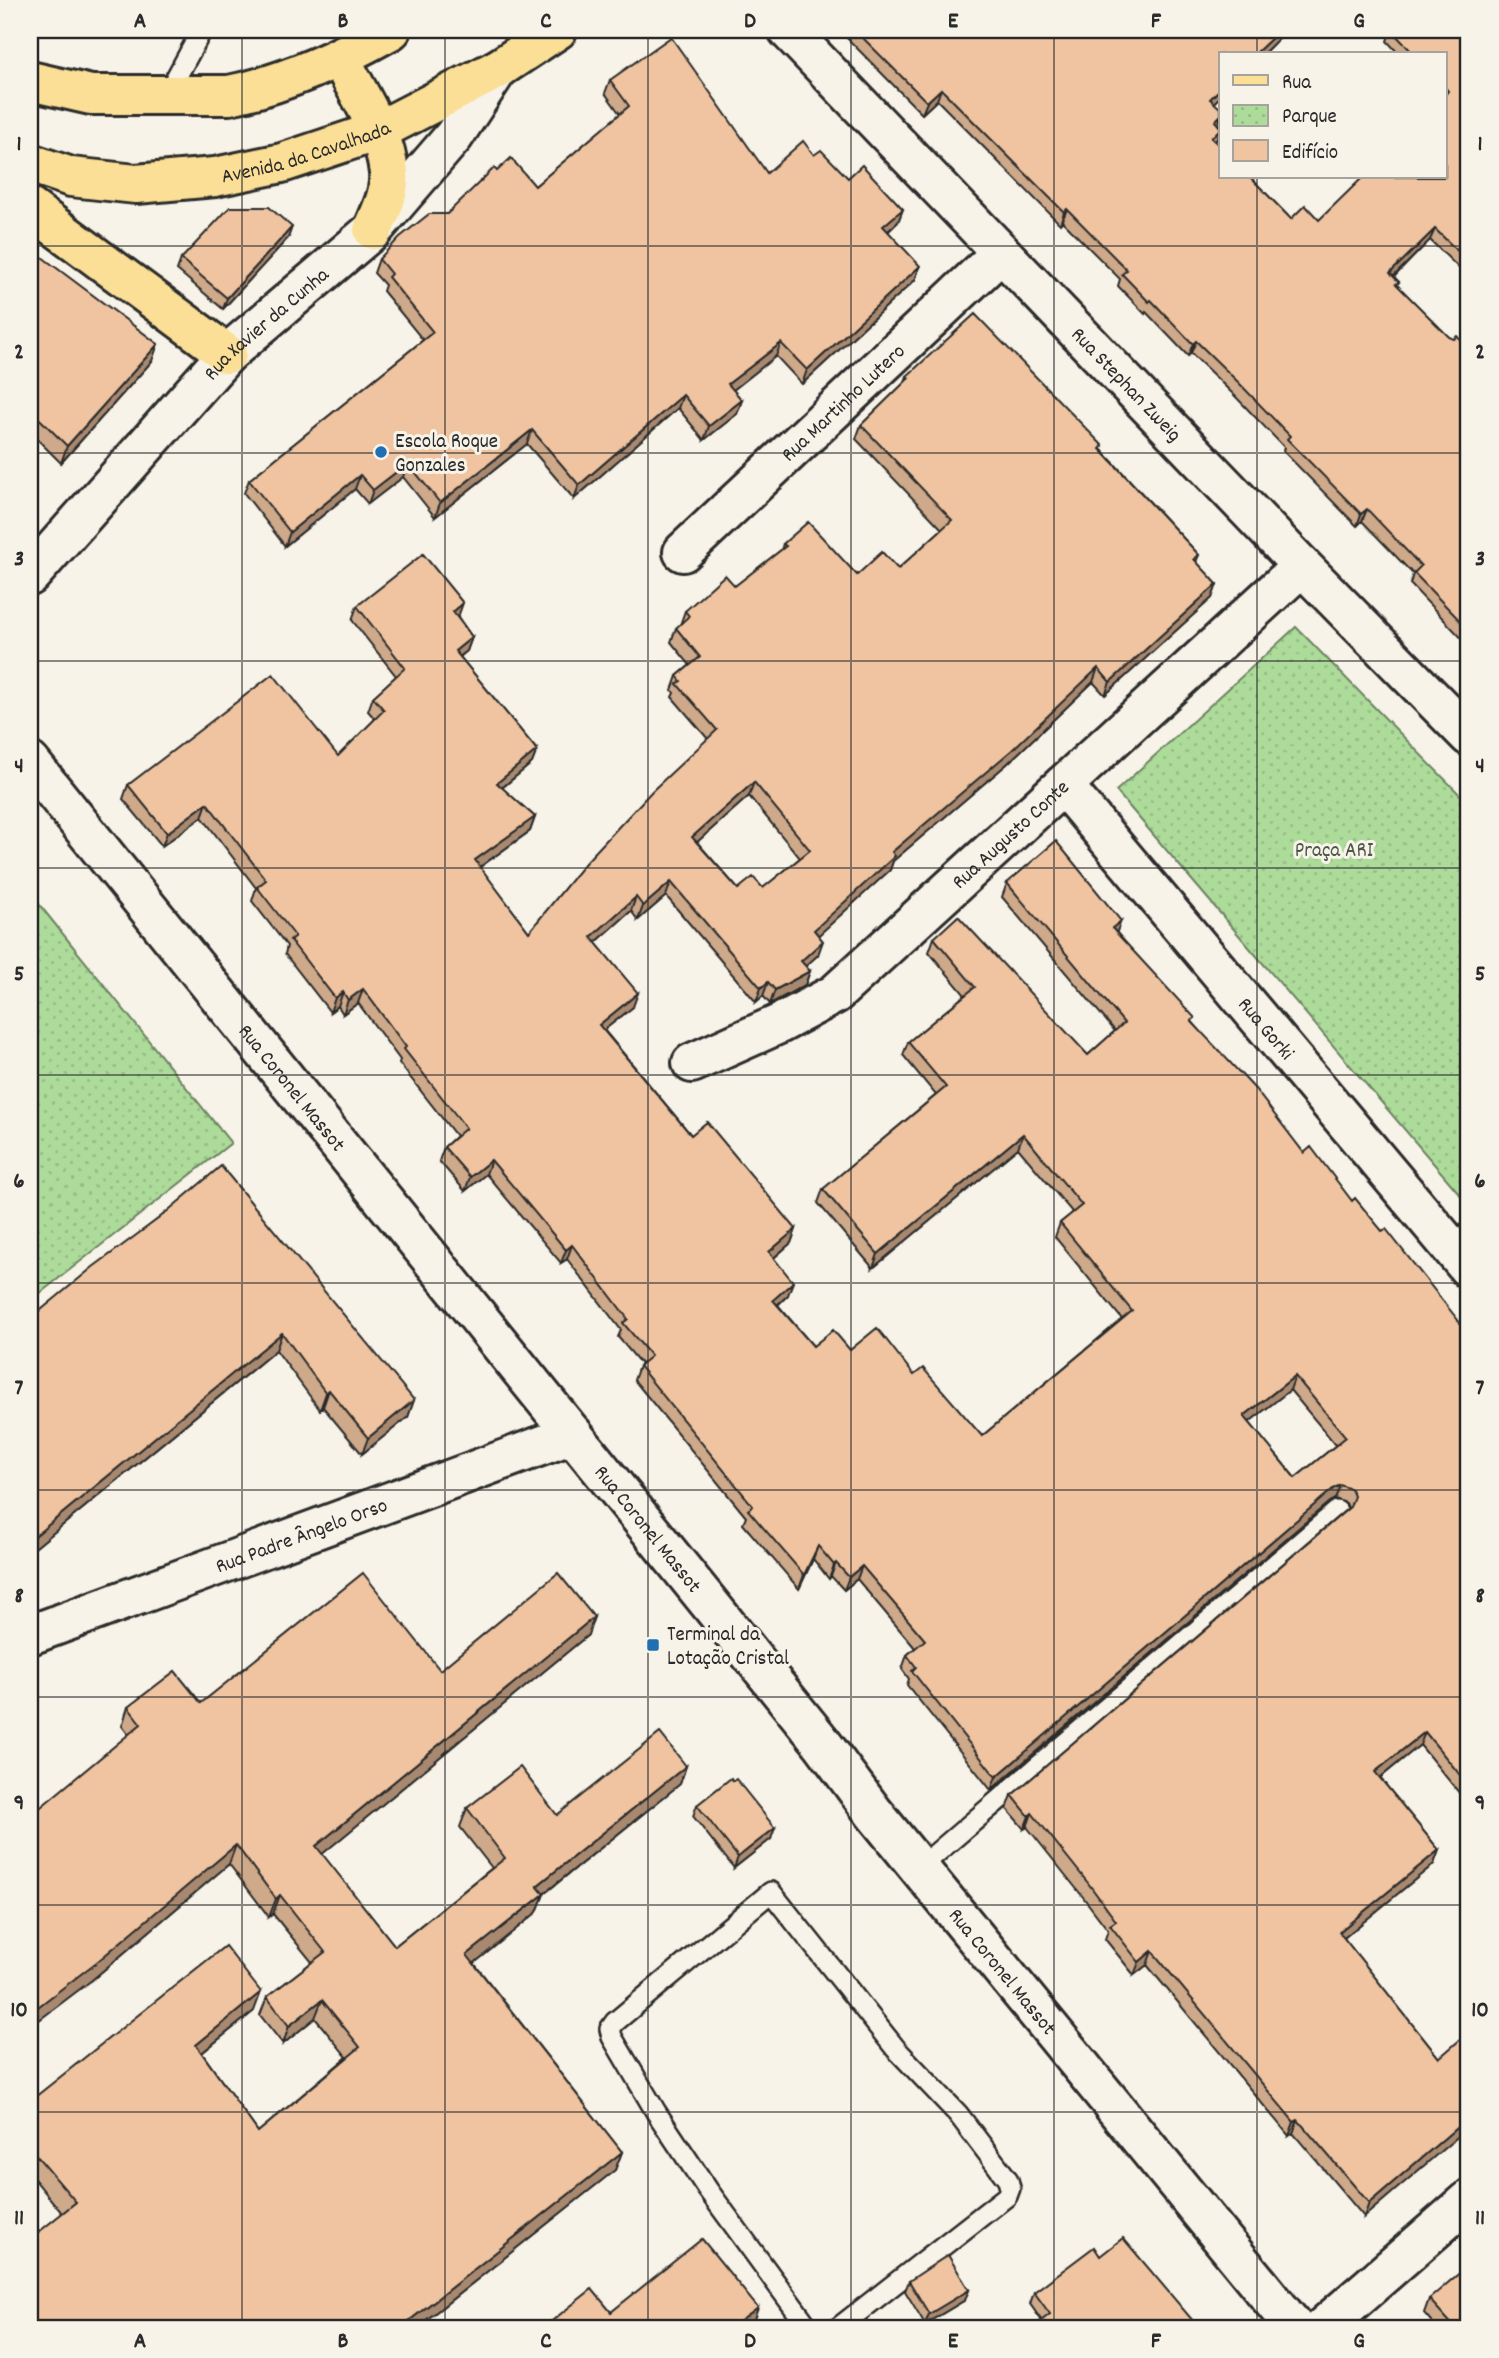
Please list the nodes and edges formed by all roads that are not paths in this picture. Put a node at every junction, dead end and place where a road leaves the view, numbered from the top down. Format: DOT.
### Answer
graph roads {
  1 [pos="202,30"];
  2 [pos="391,30"];
  3 [pos="557,30"];
  4 [pos="788,30"];
  5 [pos="340,58"];
  6 [pos="498,69"];
  7 [pos="30,81"];
  8 [pos="166,96"];
  9 [pos="378,131"];
  10 [pos="30,163"];
  11 [pos="30,208"];
  12 [pos="373,230"];
  13 [pos="1001,253"];
  14 [pos="227,354"];
  15 [pos="683,552"];
  16 [pos="1302,566"];
  17 [pos="30,576"];
  18 [pos="1469,736"];
  19 [pos="30,762"];
  20 [pos="1063,785"];
  21 [pos="692,1063"];
  22 [pos="1469,1269"];
  23 [pos="573,1434"];
  24 [pos="1337,1511"];
  25 [pos="30,1634"];
  26 [pos="919,1868"];
  27 [pos="1469,2200"];
  28 [pos="809,2328"];
  29 [pos="838,2328"];
  30 [pos="1295,2328"];
  31 [pos="1322,2328"];
  1 -- 8 [label="lane"];
  2 -- 5 [label="main road"];
  3 -- 6 [label="main road, Avenida da Cavalhada"];
  4 -- 13 [label="street, Rua Stephan Zweig"];
  5 -- 8 [label="main road"];
  5 -- 9 [label="main road"];
  6 -- 9 [label="main road, Avenida da Cavalhada"];
  6 -- 12 [label="street, Rua Xavier da Cunha"];
  7 -- 8 [label="main road"];
  9 -- 10 [label="main road, Avenida da Cavalhada"];
  9 -- 12 [label="main road"];
  11 -- 14 [label="main road"];
  12 -- 14 [label="street, Rua Xavier da Cunha"];
  13 -- 15 [label="street, Rua Martinho Lutero"];
  13 -- 16 [label="street, Rua Stephan Zweig"];
  14 -- 17 [label="street, Rua Xavier da Cunha"];
  16 -- 18 [label="street, Rua Stephan Zweig"];
  16 -- 20 [label="street, Rua Augusto Conte"];
  19 -- 23 [label="street, Rua Coronel Massot"];
  20 -- 21 [label="street, Rua Augusto Conte"];
  20 -- 22 [label="street, Rua Gorki"];
  23 -- 25 [label="street, Rua Padre Ângelo Orso"];
  23 -- 26 [label="street, Rua Coronel Massot"];
  24 -- 26 [label="lane"];
  26 -- 30 [label="street, Rua Coronel Massot"];
  27 -- 31 [label="street"];
  28 -- 29 [label="lane"];
}
